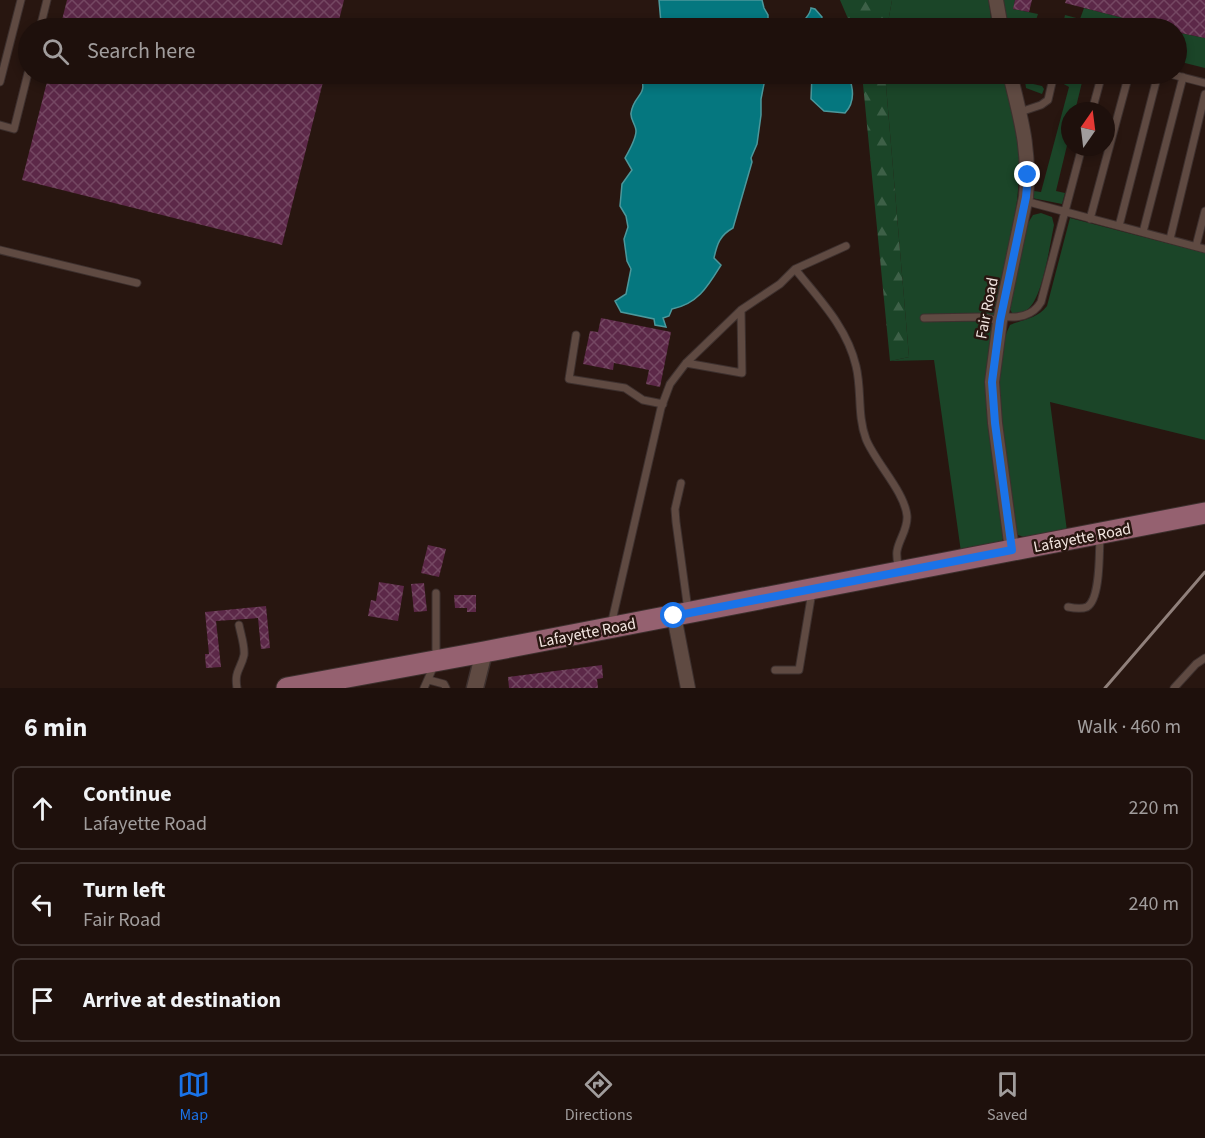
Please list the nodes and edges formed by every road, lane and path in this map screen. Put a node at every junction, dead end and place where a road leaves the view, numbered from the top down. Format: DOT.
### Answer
graph roads {
  1 [pos="21,0"];
  2 [pos="47,0"];
  3 [pos="996,0"];
  4 [pos="42,18"];
  5 [pos="999,18"];
  6 [pos="1187,78"];
  7 [pos="0,82"];
  8 [pos="1205,83"];
  9 [pos="25,84"];
  10 [pos="1013,84"];
  11 [pos="1052,84"];
  12 [pos="1099,84"];
  13 [pos="1126,84"];
  14 [pos="1155,84"];
  15 [pos="1181,84"];
  16 [pos="1205,94"];
  17 [pos="1094,102"];
  18 [pos="1020,112"];
  19 [pos="0,125"];
  20 [pos="1080,156"];
  21 [pos="1025,201"];
  22 [pos="1205,211"];
  23 [pos="1064,212"];
  24 [pos="1090,219"];
  25 [pos="1119,226"];
  26 [pos="1143,232"];
  27 [pos="1170,239"];
  28 [pos="846,246"];
  29 [pos="1196,246"];
  30 [pos="1205,249"];
  31 [pos="0,250"];
  32 [pos="795,269"];
  33 [pos="137,283"];
  34 [pos="741,310"];
  35 [pos="924,318"];
  36 [pos="1001,319"];
  37 [pos="576,335"];
  38 [pos="686,363"];
  39 [pos="663,404"];
  40 [pos="681,483"];
  41 [pos="1205,513"];
  42 [pos="1100,533"];
  43 [pos="1012,550"];
  44 [pos="899,572"];
  45 [pos="812,589"];
  46 [pos="436,593"];
  47 [pos="1068,608"];
  48 [pos="681,614"];
  49 [pos="239,626"];
  50 [pos="611,628"];
  51 [pos="484,652"];
  52 [pos="1205,658"];
  53 [pos="433,670"];
  54 [pos="775,670"];
  55 [pos="237,688"];
  56 [pos="287,688"];
  57 [pos="424,688"];
  58 [pos="446,688"];
  59 [pos="475,688"];
  60 [pos="688,688"];
  61 [pos="1174,688"];
  1 -- 7 [label="lane"];
  2 -- 4 [label="lane"];
  3 -- 5 [label="street"];
  6 -- 8 [label="lane"];
  9 -- 19 [label="lane"];
  10 -- 18 [label="street, Fair Road"];
  11 -- 18 [label="lane"];
  12 -- 17 [label="lane"];
  13 -- 24 [label="lane"];
  14 -- 25 [label="lane"];
  15 -- 26 [label="lane"];
  16 -- 27 [label="lane"];
  18 -- 21 [label="street, Fair Road"];
  20 -- 23 [label="lane"];
  21 -- 23 [label="lane"];
  21 -- 36 [label="street, Fair Road"];
  22 -- 29 [label="lane"];
  23 -- 24 [label="lane"];
  23 -- 36 [label="lane"];
  24 -- 25 [label="lane"];
  25 -- 26 [label="lane"];
  26 -- 27 [label="lane"];
  27 -- 29 [label="lane"];
  28 -- 32 [label="lane"];
  29 -- 30 [label="lane"];
  31 -- 33 [label="lane"];
  32 -- 34 [label="lane"];
  32 -- 44 [label="lane"];
  34 -- 38 [label="lane"];
  34 -- 38 [label="lane"];
  35 -- 36 [label="lane"];
  36 -- 43 [label="street, Fair Road"];
  37 -- 39 [label="lane"];
  38 -- 39 [label="lane"];
  39 -- 50 [label="lane"];
  40 -- 48 [label="lane"];
  41 -- 42 [label="main road, Lafayette Road"];
  42 -- 43 [label="main road, Lafayette Road"];
  42 -- 47 [label="lane"];
  43 -- 44 [label="main road, Lafayette Road"];
  44 -- 45 [label="main road, Lafayette Road"];
  45 -- 48 [label="main road, Lafayette Road"];
  45 -- 54 [label="lane"];
  46 -- 53 [label="lane"];
  48 -- 50 [label="main road, Lafayette Road"];
  48 -- 60 [label="street"];
  49 -- 55 [label="lane"];
  50 -- 51 [label="main road, Lafayette Road"];
  51 -- 53 [label="main road, Lafayette Road"];
  51 -- 59 [label="street"];
  52 -- 61 [label="lane"];
  53 -- 56 [label="main road, Lafayette Road"];
  53 -- 57 [label="lane"];
  53 -- 58 [label="lane"];
}
